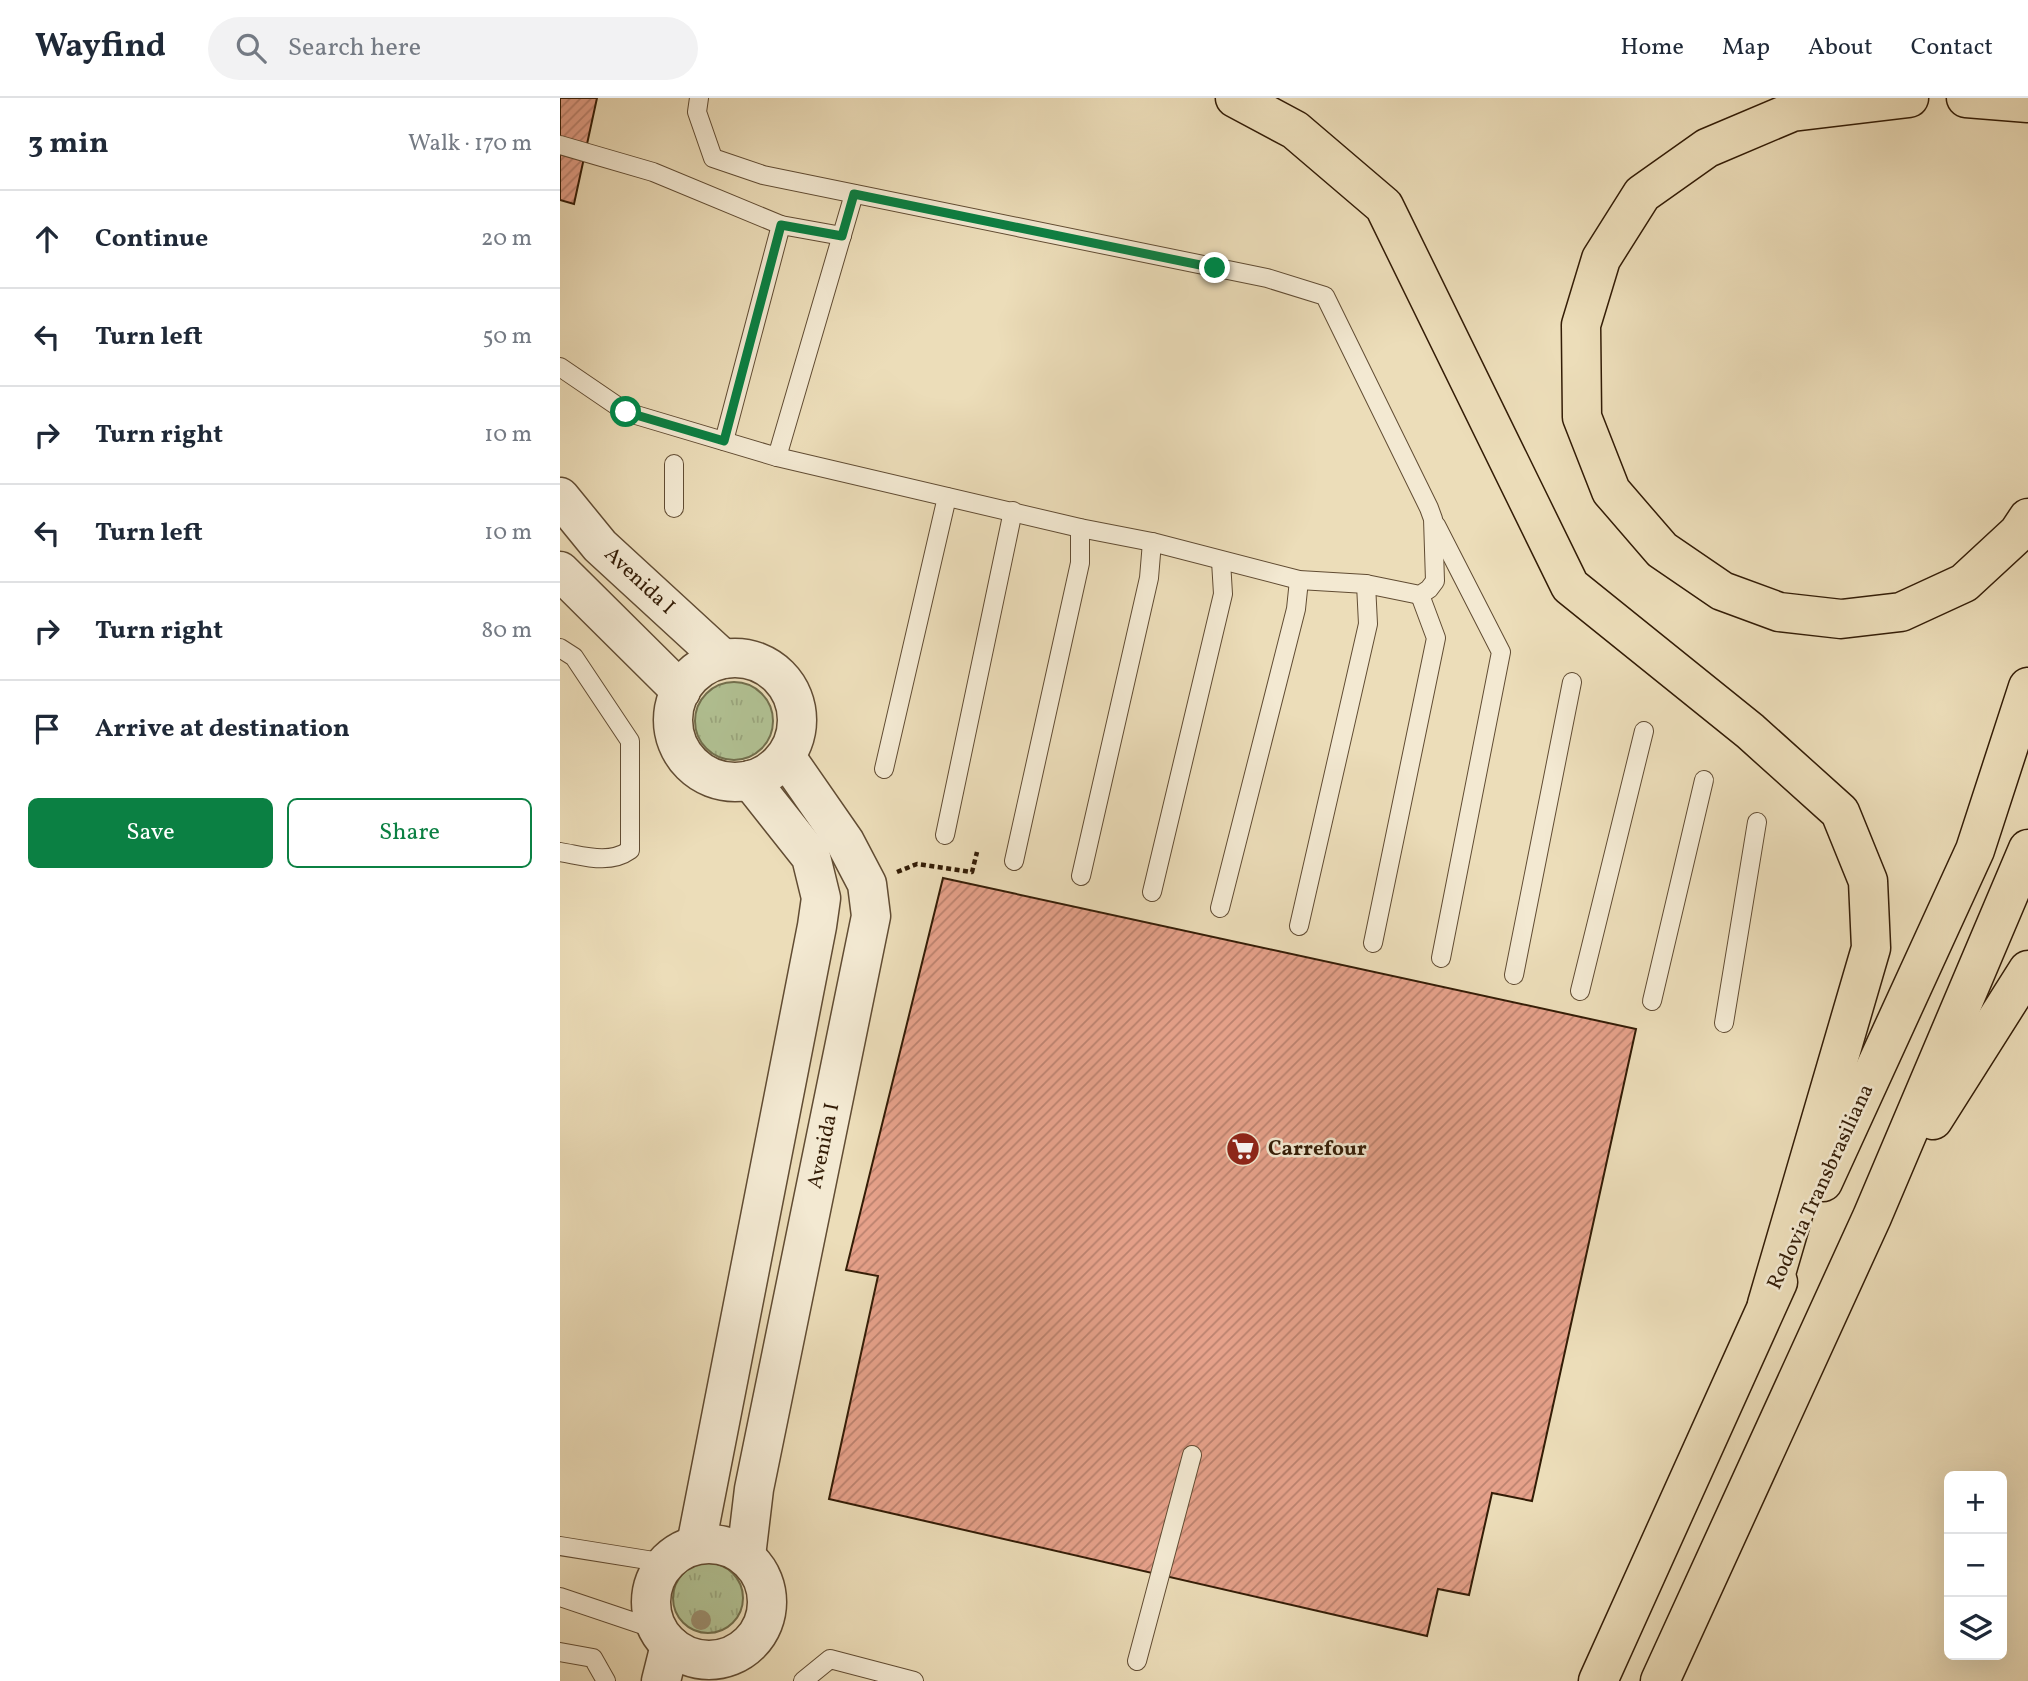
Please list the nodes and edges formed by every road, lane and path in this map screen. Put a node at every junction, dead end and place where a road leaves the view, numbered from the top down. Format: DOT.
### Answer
graph roads {
  1 [pos="699,98"];
  2 [pos="1235,98"];
  3 [pos="1909,98"];
  4 [pos="1966,98"];
  5 [pos="2028,103"];
  6 [pos="560,145"];
  7 [pos="854,194"];
  8 [pos="781,225"];
  9 [pos="842,236"];
  10 [pos="560,367"];
  11 [pos="724,441"];
  12 [pos="777,457"];
  13 [pos="674,464"];
  14 [pos="560,497"];
  15 [pos="947,497"];
  16 [pos="674,508"];
  17 [pos="1013,511"];
  18 [pos="2028,518"];
  19 [pos="1433,519"];
  20 [pos="1080,528"];
  21 [pos="1152,542"];
  22 [pos="1221,561"];
  23 [pos="560,571"];
  24 [pos="1299,580"];
  25 [pos="1366,583"];
  26 [pos="1420,595"];
  27 [pos="560,648"];
  28 [pos="723,659"];
  29 [pos="1572,682"];
  30 [pos="2028,687"];
  31 [pos="681,691"];
  32 [pos="1644,732"];
  33 [pos="786,757"];
  34 [pos="884,769"];
  35 [pos="750,780"];
  36 [pos="1704,780"];
  37 [pos="1757,822"];
  38 [pos="945,835"];
  39 [pos="2028,849"];
  40 [pos="560,852"];
  41 [pos="977,852"];
  42 [pos="1014,861"];
  43 [pos="1081,876"];
  44 [pos="867,884"];
  45 [pos="1152,892"];
  46 [pos="1220,908"];
  47 [pos="1299,926"];
  48 [pos="1373,943"];
  49 [pos="1441,958"];
  50 [pos="2028,970"];
  51 [pos="1514,975"];
  52 [pos="1580,991"];
  53 [pos="1652,1000"];
  54 [pos="1724,1023"];
  55 [pos="1872,1217"];
  56 [pos="1767,1304"];
  57 [pos="1192,1455"];
  58 [pos="560,1546"];
  59 [pos="681,1554"];
  60 [pos="746,1556"];
  61 [pos="560,1597"];
  62 [pos="664,1637"];
  63 [pos="560,1652"];
  64 [pos="1137,1661"];
  65 [pos="734,1667"];
  66 [pos="606,1681"];
  67 [pos="661,1681"];
  68 [pos="803,1681"];
  69 [pos="914,1681"];
  70 [pos="1598,1681"];
  71 [pos="1660,1681"];
  1 -- 7 [label="lane"];
  2 -- 56 [label="highway"];
  3 -- 18 [label="highway"];
  4 -- 5 [label="highway"];
  6 -- 8 [label="lane"];
  7 -- 9 [label="lane"];
  7 -- 19 [label="lane"];
  8 -- 9 [label="lane"];
  8 -- 11 [label="lane"];
  9 -- 12 [label="lane"];
  10 -- 11 [label="lane"];
  11 -- 12 [label="lane"];
  12 -- 15 [label="lane"];
  13 -- 16 [label="lane"];
  14 -- 28 [label="street, Avenida I"];
  15 -- 17 [label="lane"];
  15 -- 34 [label="lane"];
  17 -- 20 [label="lane"];
  17 -- 38 [label="lane"];
  19 -- 26 [label="lane"];
  19 -- 49 [label="lane"];
  20 -- 21 [label="lane"];
  20 -- 42 [label="lane"];
  21 -- 22 [label="lane"];
  21 -- 43 [label="lane"];
  22 -- 24 [label="lane"];
  22 -- 45 [label="lane"];
  23 -- 31 [label="street"];
  24 -- 25 [label="lane"];
  24 -- 46 [label="lane"];
  25 -- 26 [label="lane"];
  25 -- 47 [label="lane"];
  26 -- 48 [label="lane"];
  27 -- 40 [label="lane"];
  28 -- 31 [label="street"];
  28 -- 33 [label="street"];
  29 -- 51 [label="lane"];
  30 -- 56 [label="highway, Rodovia Transbrasiliana"];
  31 -- 35 [label="street"];
  32 -- 52 [label="lane"];
  33 -- 35 [label="street"];
  33 -- 44 [label="street, Avenida I"];
  35 -- 59 [label="street"];
  36 -- 53 [label="lane"];
  37 -- 54 [label="lane"];
  39 -- 55 [label="highway"];
  41 -- 44 [label="path"];
  44 -- 60 [label="street, Avenida I"];
  50 -- 55 [label="highway"];
  55 -- 71 [label="highway"];
  56 -- 70 [label="highway, Rodovia Transbrasiliana"];
  57 -- 64 [label="lane"];
  58 -- 59 [label="lane"];
  59 -- 60 [label="street"];
  59 -- 62 [label="street"];
  60 -- 65 [label="street"];
  61 -- 62 [label="lane"];
  62 -- 65 [label="street"];
  62 -- 67 [label="street"];
  63 -- 66 [label="lane"];
  68 -- 69 [label="lane"];
}
